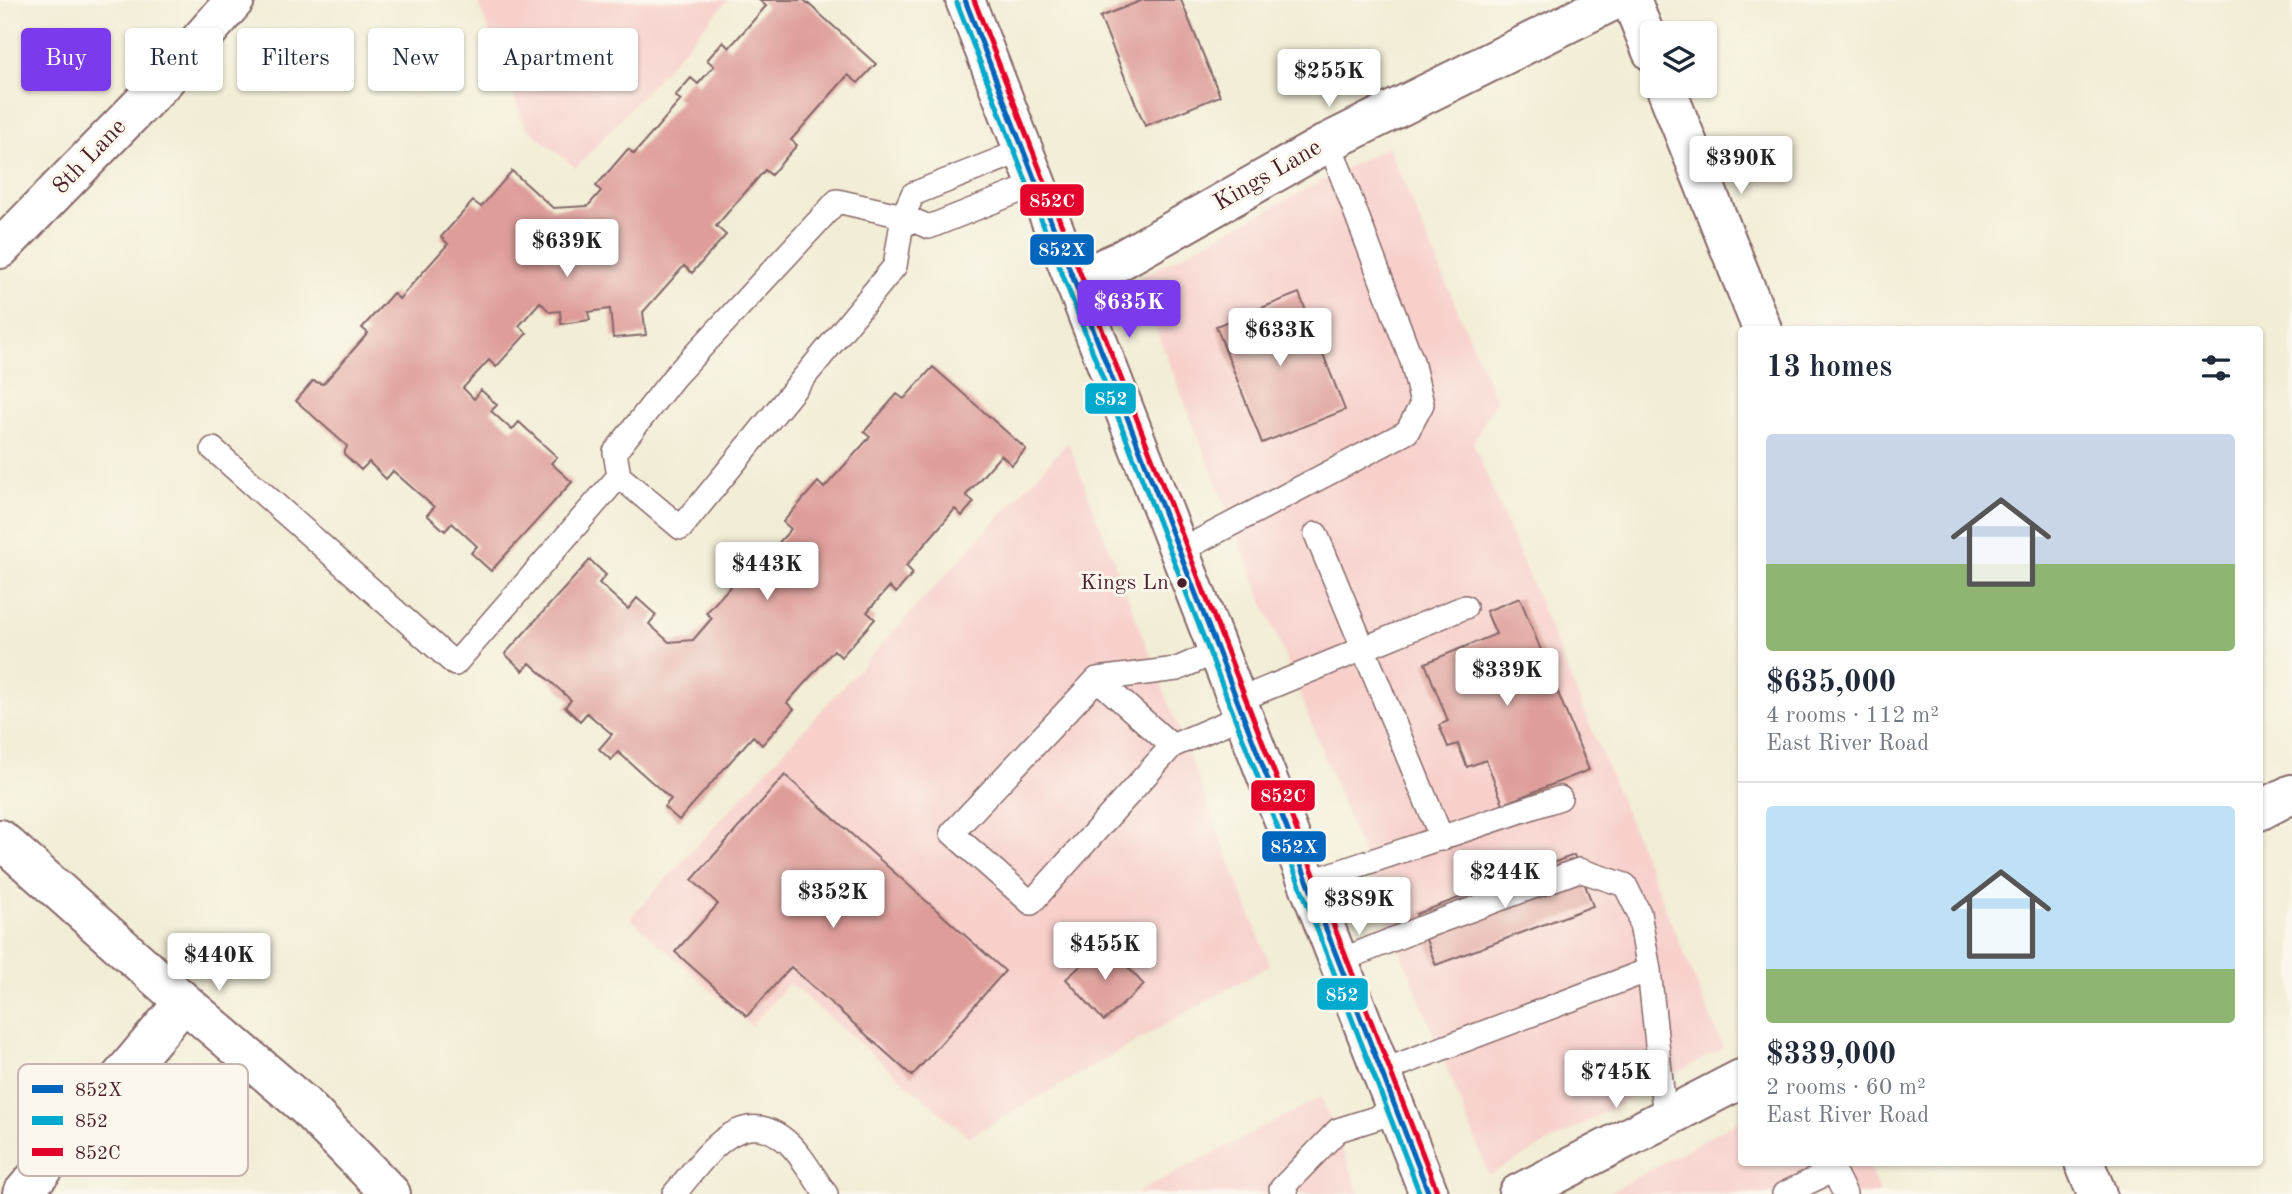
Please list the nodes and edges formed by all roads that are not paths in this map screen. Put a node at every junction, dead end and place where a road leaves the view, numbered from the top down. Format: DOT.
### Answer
graph roads {
  1 [pos="235,0"];
  2 [pos="1615,0"];
  3 [pos="1631,0"];
  4 [pos="970,2"];
  5 [pos="1640,22"];
  6 [pos="1670,98"];
  7 [pos="1329,142"];
  8 [pos="1031,167"];
  9 [pos="904,216"];
  10 [pos="0,249"];
  11 [pos="1074,281"];
  12 [pos="1761,326"];
  13 [pos="213,449"];
  14 [pos="619,476"];
  15 [pos="1316,534"];
  16 [pos="1178,552"];
  17 [pos="1465,607"];
  18 [pos="1364,649"];
  19 [pos="1216,652"];
  20 [pos="1097,679"];
  21 [pos="1239,709"];
  22 [pos="1172,746"];
  23 [pos="2292,794"];
  24 [pos="1560,798"];
  25 [pos="2263,809"];
  26 [pos="0,839"];
  27 [pos="1442,839"];
  28 [pos="1306,883"];
  29 [pos="1337,962"];
  30 [pos="1649,970"];
  31 [pos="184,1002"];
  32 [pos="132,1064"];
  33 [pos="1380,1072"];
  34 [pos="1738,1081"];
  35 [pos="1395,1112"];
  36 [pos="1665,1118"];
  37 [pos="1832,1166"];
  38 [pos="2086,1166"];
  39 [pos="37,1176"];
  40 [pos="1278,1193"];
  41 [pos="22,1194"];
  42 [pos="391,1194"];
  43 [pos="674,1194"];
  44 [pos="826,1194"];
  45 [pos="1429,1194"];
  46 [pos="1518,1194"];
  47 [pos="1784,1194"];
  48 [pos="1845,1194"];
  49 [pos="2096,1194"];
  1 -- 10 [label="street, 8th Lane"];
  2 -- 7 [label="street, Kings Lane"];
  3 -- 5 [label="street"];
  4 -- 8 [label="street"];
  6 -- 12 [label="street"];
  7 -- 11 [label="street, Kings Lane"];
  7 -- 16 [label="lane"];
  8 -- 9 [label="lane"];
  8 -- 9 [label="lane"];
  8 -- 11 [label="street"];
  9 -- 14 [label="lane"];
  9 -- 14 [label="lane"];
  11 -- 16 [label="street"];
  13 -- 14 [label="lane"];
  15 -- 18 [label="lane"];
  16 -- 19 [label="street"];
  17 -- 18 [label="lane"];
  18 -- 21 [label="lane"];
  18 -- 27 [label="lane"];
  19 -- 20 [label="lane"];
  19 -- 21 [label="street"];
  20 -- 22 [label="lane"];
  20 -- 22 [label="lane"];
  21 -- 22 [label="lane"];
  21 -- 28 [label="street"];
  23 -- 25 [label="street"];
  24 -- 27 [label="lane"];
  26 -- 31 [label="street"];
  27 -- 28 [label="lane"];
  28 -- 29 [label="street"];
  29 -- 30 [label="lane"];
  29 -- 33 [label="street"];
  30 -- 33 [label="lane"];
  30 -- 36 [label="lane"];
  31 -- 32 [label="street"];
  31 -- 42 [label="street"];
  33 -- 35 [label="street"];
  34 -- 36 [label="street"];
  35 -- 40 [label="lane"];
  35 -- 45 [label="street"];
  36 -- 46 [label="street"];
  37 -- 47 [label="lane"];
  37 -- 48 [label="lane"];
  38 -- 49 [label="street"];
  39 -- 41 [label="street"];
  43 -- 44 [label="lane"];
}
